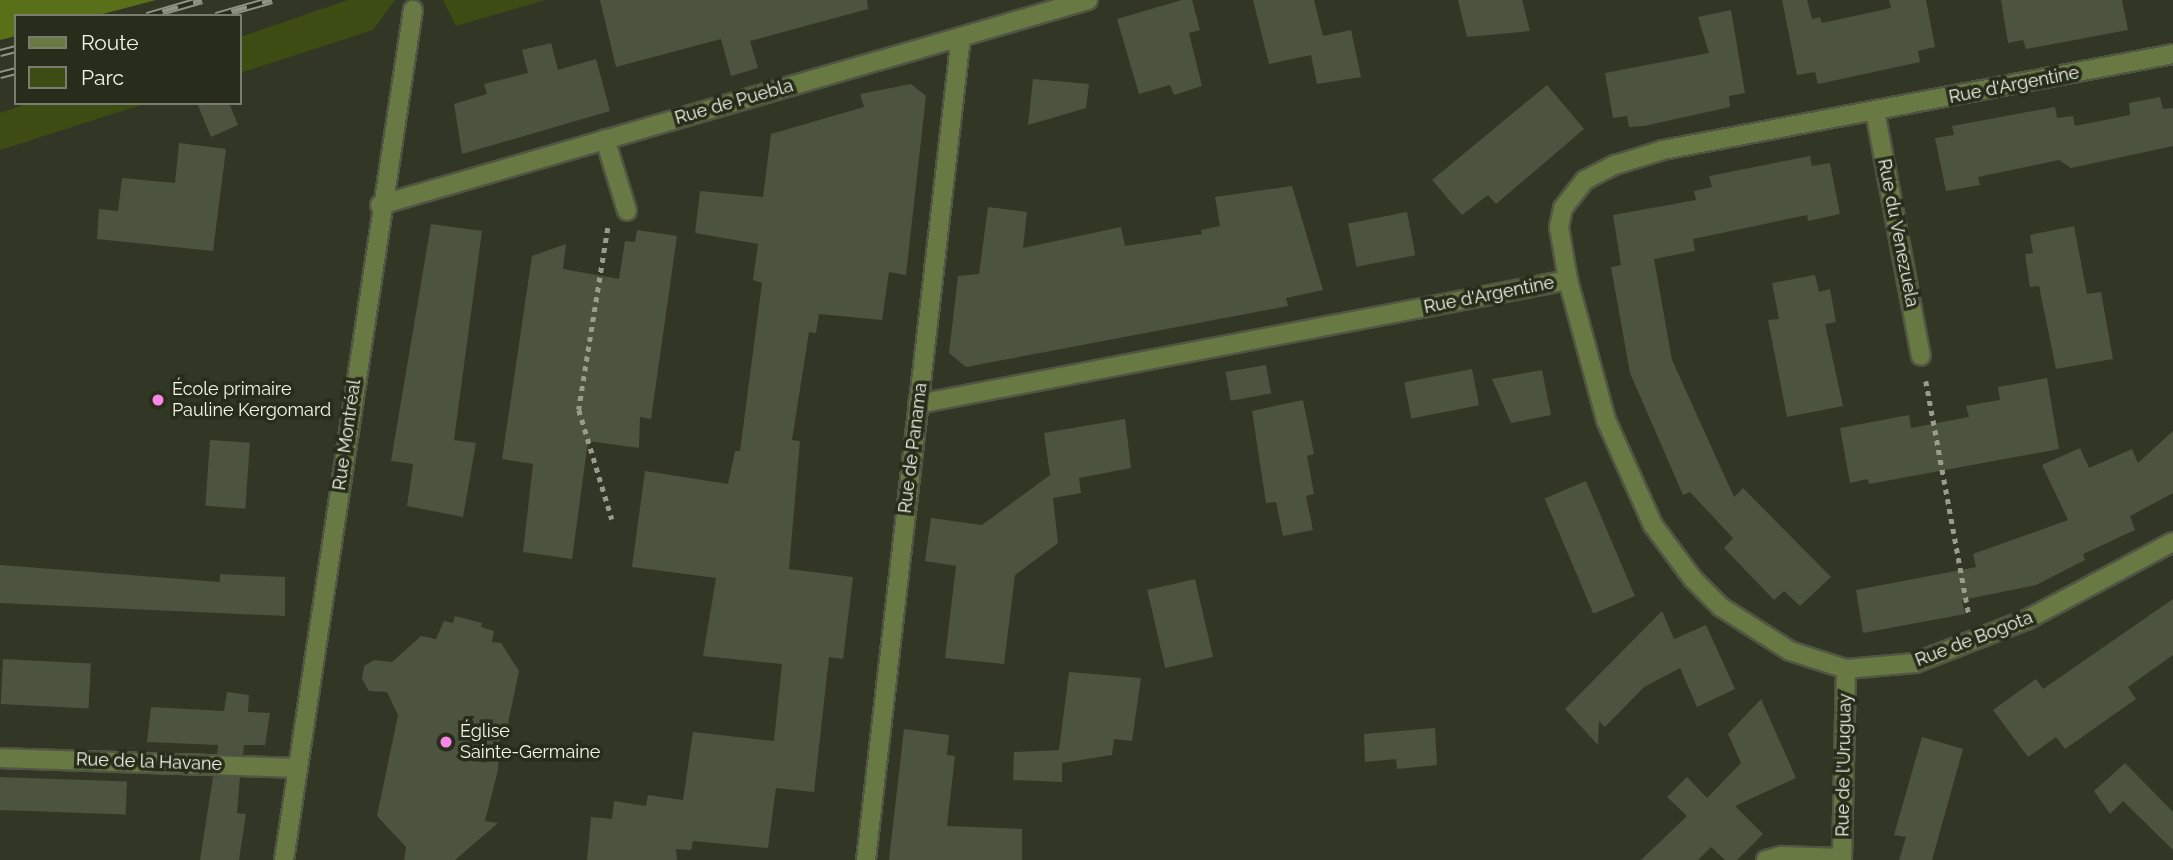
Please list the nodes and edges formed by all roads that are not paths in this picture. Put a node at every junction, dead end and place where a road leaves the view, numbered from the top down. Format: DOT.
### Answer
graph roads {
  1 [pos="1088,0"];
  2 [pos="413,10"];
  3 [pos="961,37"];
  4 [pos="2173,54"];
  5 [pos="1875,111"];
  6 [pos="605,139"];
  7 [pos="380,205"];
  8 [pos="618,214"];
  9 [pos="1568,280"];
  10 [pos="1921,356"];
  11 [pos="918,404"];
  12 [pos="2173,542"];
  13 [pos="1846,670"];
  14 [pos="0,758"];
  15 [pos="297,768"];
  16 [pos="1842,859"];
  17 [pos="284,860"];
  18 [pos="866,860"];
  19 [pos="1766,860"];
  1 -- 3 [label="street, Rue de Puebla"];
  2 -- 7 [label="street, Rue Montréal"];
  3 -- 6 [label="street, Rue de Puebla"];
  3 -- 11 [label="street, Rue de Panama"];
  4 -- 5 [label="street, Rue d'Argentine"];
  5 -- 9 [label="street, Rue d'Argentine"];
  5 -- 10 [label="street, Rue du Venezuela"];
  6 -- 7 [label="street, Rue de Puebla"];
  6 -- 8 [label="street"];
  7 -- 15 [label="street, Rue Montréal"];
  9 -- 11 [label="street, Rue d'Argentine"];
  9 -- 13 [label="street, Rue de Bogota"];
  11 -- 18 [label="street, Rue de Panama"];
  12 -- 13 [label="street, Rue de Bogota"];
  13 -- 16 [label="street, Rue de l'Uruguay"];
  14 -- 15 [label="street, Rue de la Havane"];
  15 -- 17 [label="street, Rue Montréal"];
  16 -- 19 [label="street"];
}
